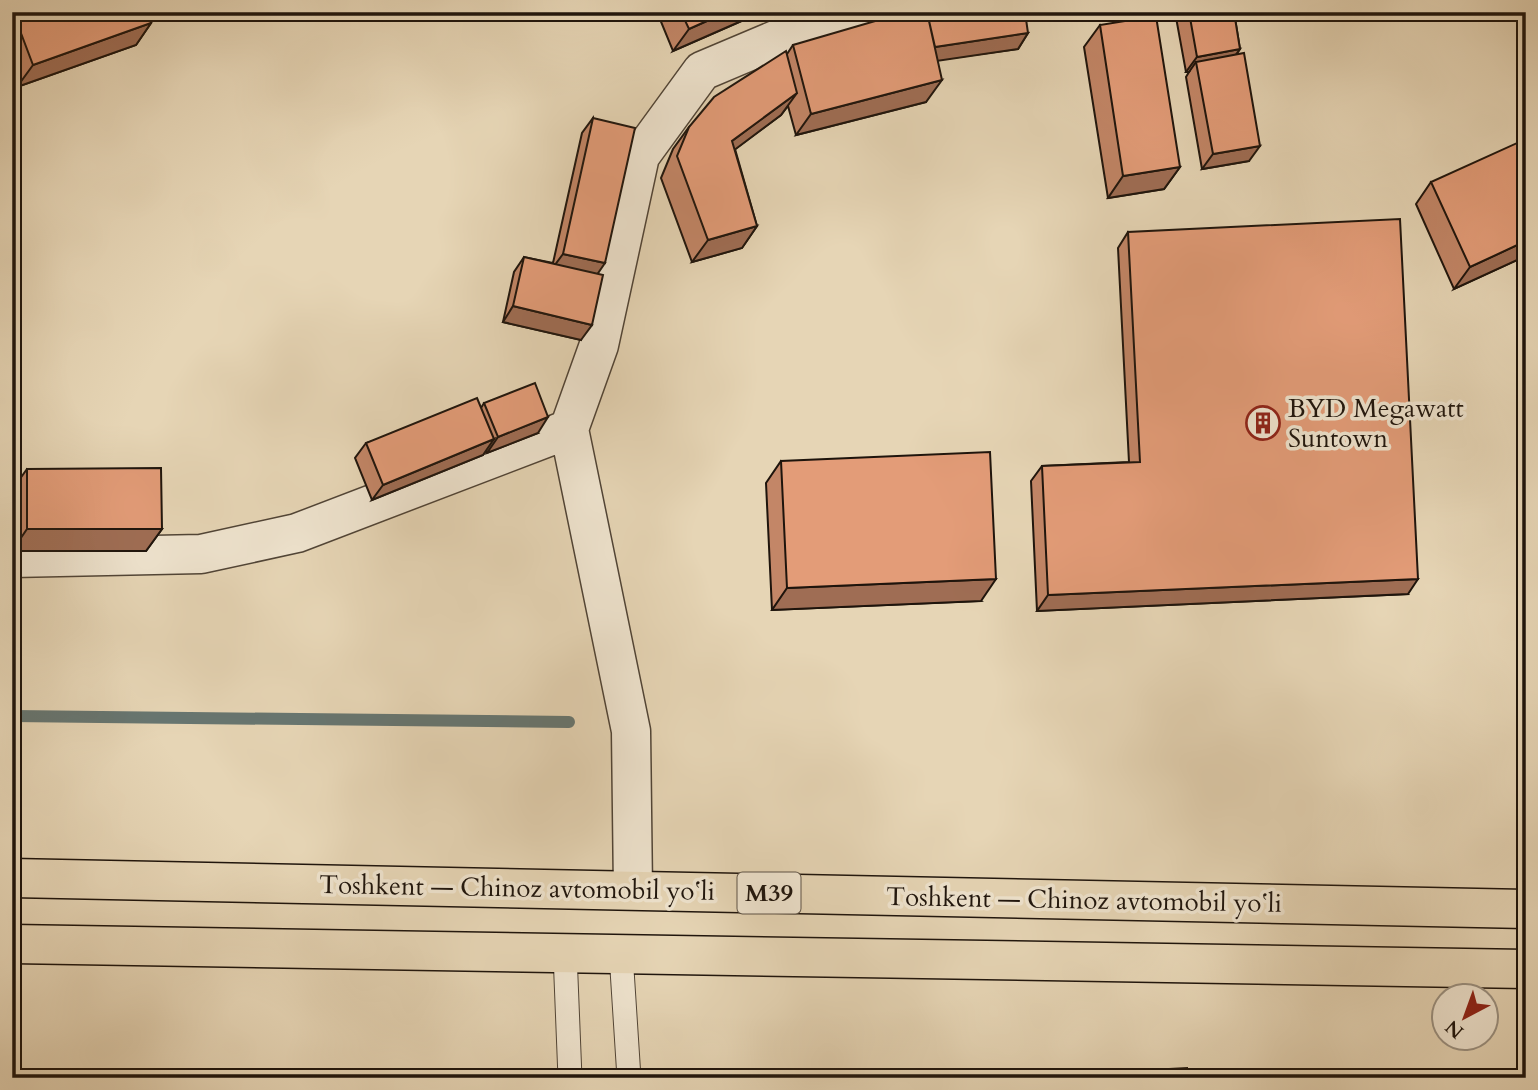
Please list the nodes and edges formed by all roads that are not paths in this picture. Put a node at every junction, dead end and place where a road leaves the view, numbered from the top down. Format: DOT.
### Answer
graph roads {
  1 [pos="859,12"];
  2 [pos="569,429"];
  3 [pos="12,558"];
  4 [pos="12,878"];
  5 [pos="633,890"];
  6 [pos="1526,909"];
  7 [pos="12,944"];
  8 [pos="565,953"];
  9 [pos="621,954"];
  10 [pos="1526,969"];
  11 [pos="570,1078"];
  12 [pos="629,1078"];
  1 -- 2 [label="street"];
  2 -- 3 [label="street"];
  2 -- 5 [label="street"];
  4 -- 5 [label="highway, Toshkent — Chinoz avtomobil yoʻli / M39"];
  5 -- 6 [label="highway, Toshkent — Chinoz avtomobil yoʻli / M39"];
  7 -- 8 [label="highway"];
  8 -- 9 [label="highway"];
  8 -- 11 [label="lane"];
  9 -- 10 [label="highway"];
  9 -- 12 [label="lane"];
}
